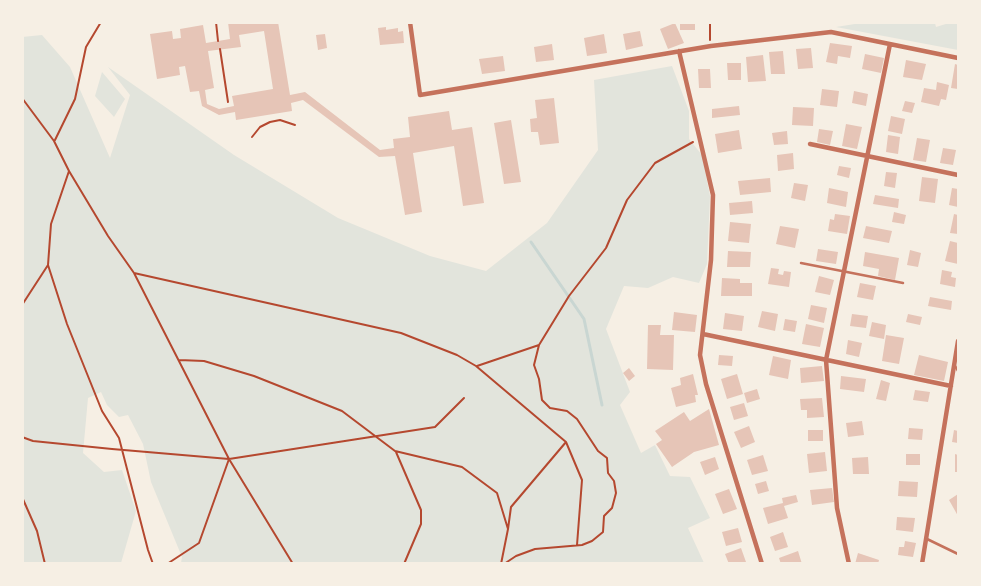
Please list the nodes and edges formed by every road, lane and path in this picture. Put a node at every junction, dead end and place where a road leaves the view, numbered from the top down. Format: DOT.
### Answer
graph roads {
  1 [pos="101,22"];
  2 [pos="216,22"];
  3 [pos="410,22"];
  4 [pos="710,22"];
  5 [pos="218,41"];
  6 [pos="890,44"];
  7 [pos="711,46"];
  8 [pos="220,49"];
  9 [pos="679,52"];
  10 [pos="958,58"];
  11 [pos="22,98"];
  12 [pos="228,102"];
  13 [pos="295,125"];
  14 [pos="252,137"];
  15 [pos="700,139"];
  16 [pos="54,141"];
  17 [pos="810,144"];
  18 [pos="867,155"];
  19 [pos="68,171"];
  20 [pos="958,175"];
  21 [pos="801,263"];
  22 [pos="48,265"];
  23 [pos="844,271"];
  24 [pos="134,273"];
  25 [pos="903,283"];
  26 [pos="22,305"];
  27 [pos="703,334"];
  28 [pos="958,341"];
  29 [pos="539,345"];
  30 [pos="180,360"];
  31 [pos="826,360"];
  32 [pos="953,363"];
  33 [pos="476,366"];
  34 [pos="958,371"];
  35 [pos="951,386"];
  36 [pos="464,398"];
  37 [pos="376,436"];
  38 [pos="22,437"];
  39 [pos="566,442"];
  40 [pos="122,450"];
  41 [pos="396,451"];
  42 [pos="230,459"];
  43 [pos="22,497"];
  44 [pos="508,529"];
  45 [pos="927,539"];
  46 [pos="577,545"];
  47 [pos="958,554"];
  48 [pos="45,564"];
  49 [pos="153,564"];
  50 [pos="167,564"];
  51 [pos="293,564"];
  52 [pos="404,564"];
  53 [pos="502,564"];
  54 [pos="762,564"];
  55 [pos="849,564"];
  56 [pos="922,564"];
  1 -- 16 [label="path"];
  2 -- 5 [label="path"];
  3 -- 9 [label="street"];
  4 -- 7 [label="path"];
  6 -- 7 [label="street"];
  6 -- 10 [label="street"];
  6 -- 18 [label="street"];
  7 -- 9 [label="street"];
  8 -- 12 [label="path"];
  9 -- 15 [label="street"];
  11 -- 16 [label="path"];
  13 -- 14 [label="path"];
  15 -- 27 [label="street"];
  15 -- 29 [label="path"];
  16 -- 19 [label="path"];
  17 -- 18 [label="street"];
  18 -- 20 [label="street"];
  18 -- 23 [label="street"];
  19 -- 22 [label="path"];
  19 -- 24 [label="path"];
  21 -- 23 [label="lane"];
  22 -- 26 [label="path"];
  22 -- 40 [label="path"];
  23 -- 25 [label="lane"];
  23 -- 31 [label="street"];
  24 -- 30 [label="path"];
  24 -- 33 [label="path"];
  27 -- 31 [label="street"];
  27 -- 54 [label="street"];
  28 -- 32 [label="street"];
  29 -- 33 [label="path"];
  29 -- 46 [label="path"];
  30 -- 37 [label="path"];
  30 -- 42 [label="path"];
  31 -- 35 [label="street"];
  31 -- 55 [label="street"];
  32 -- 34 [label="lane"];
  32 -- 35 [label="street"];
  33 -- 39 [label="path"];
  35 -- 45 [label="street"];
  36 -- 37 [label="path"];
  37 -- 41 [label="path"];
  37 -- 42 [label="path"];
  38 -- 40 [label="path"];
  39 -- 44 [label="path"];
  39 -- 46 [label="path"];
  40 -- 42 [label="path"];
  40 -- 49 [label="path"];
  41 -- 44 [label="path"];
  41 -- 52 [label="path"];
  42 -- 50 [label="path"];
  42 -- 51 [label="path"];
  43 -- 48 [label="path"];
  44 -- 53 [label="path"];
  45 -- 47 [label="lane"];
  45 -- 56 [label="street"];
  46 -- 53 [label="path"];
}
